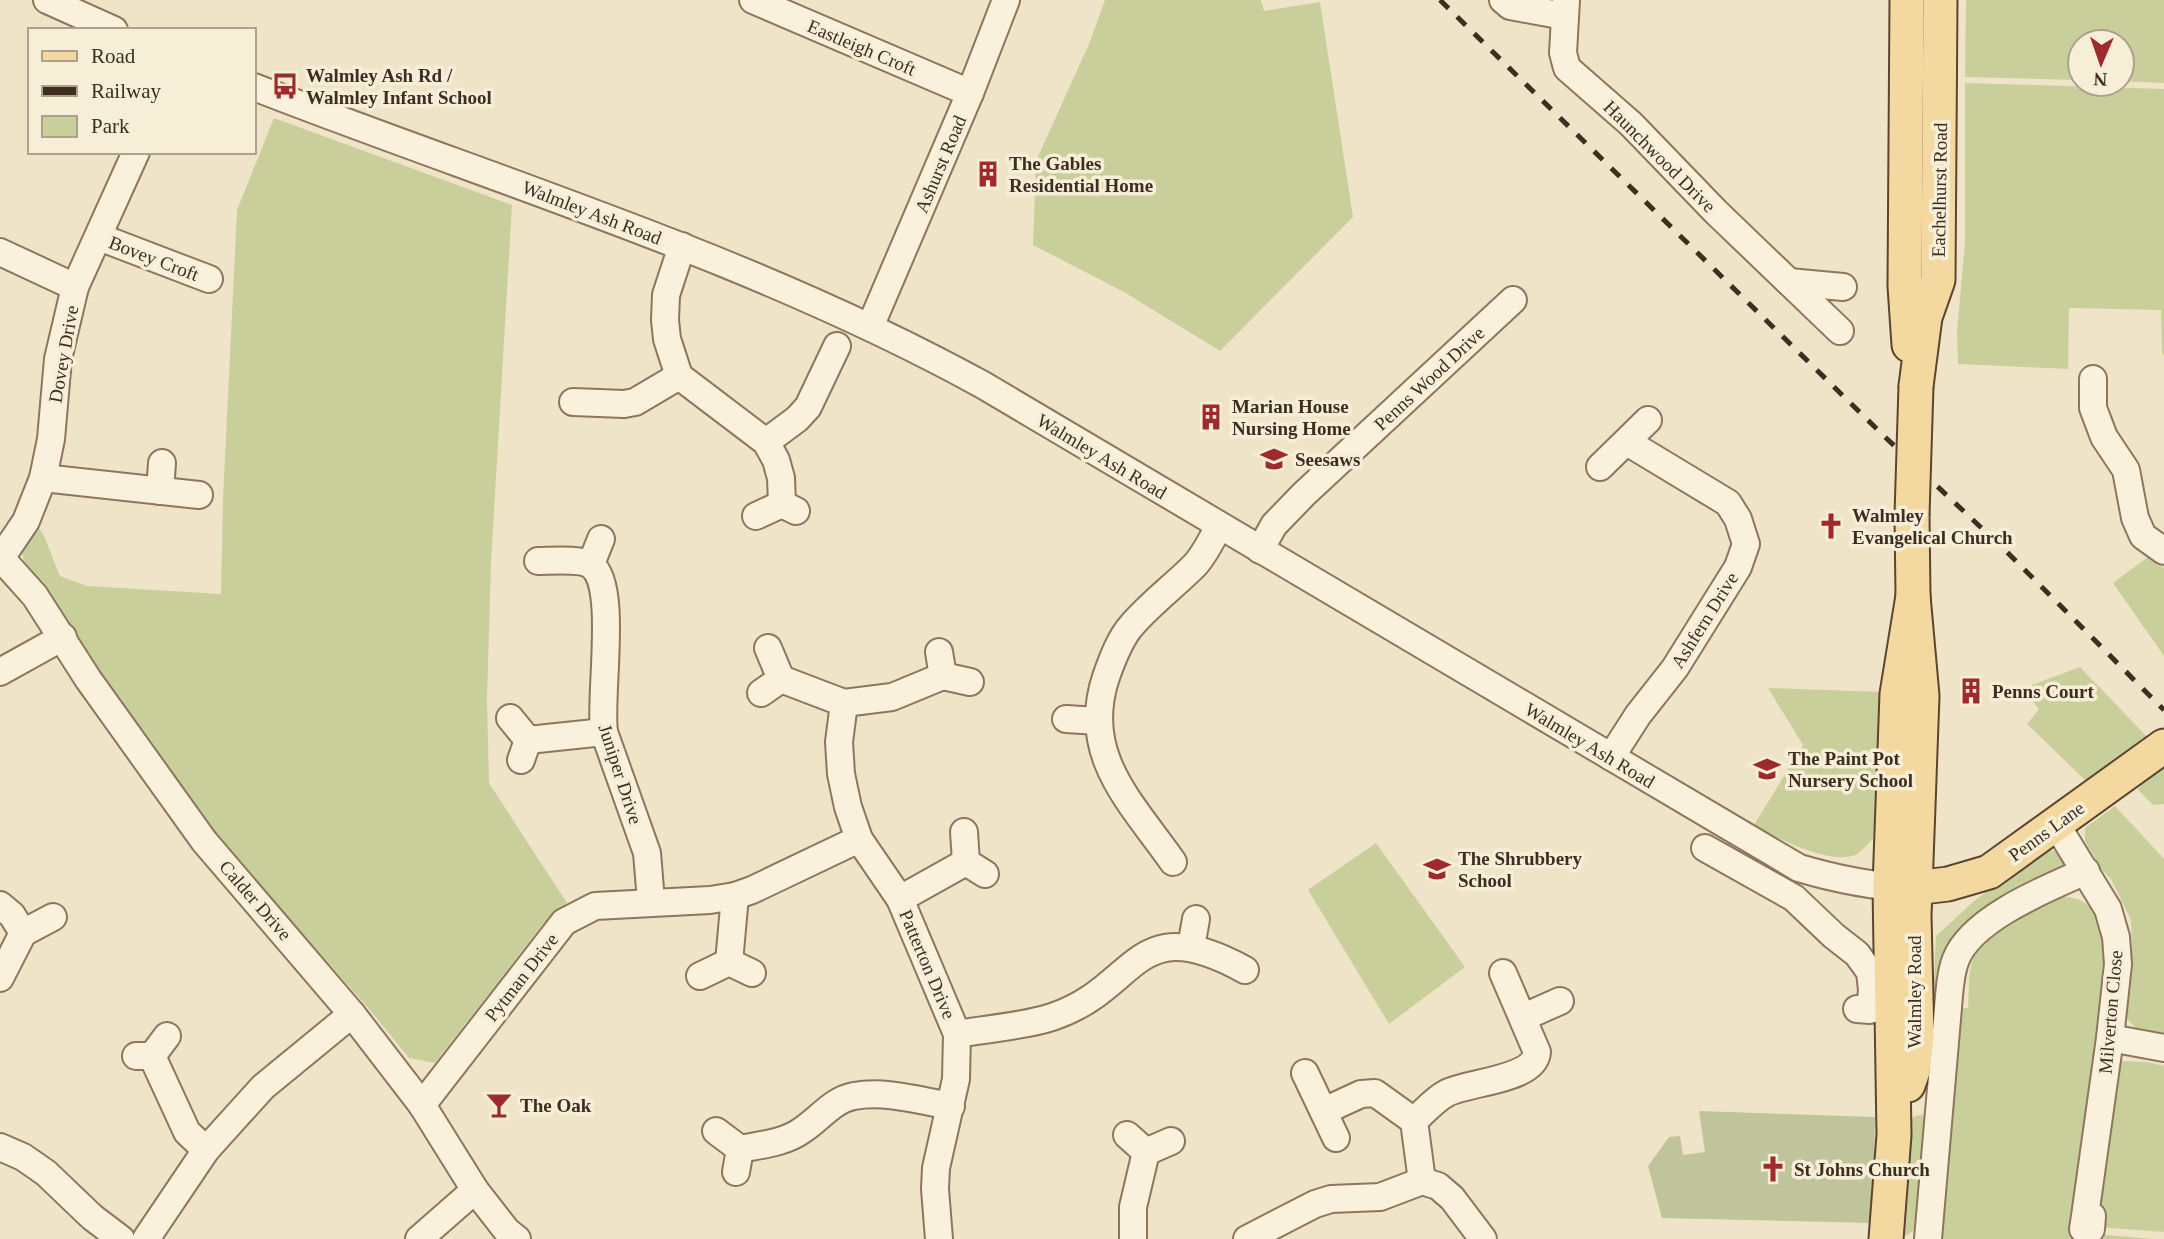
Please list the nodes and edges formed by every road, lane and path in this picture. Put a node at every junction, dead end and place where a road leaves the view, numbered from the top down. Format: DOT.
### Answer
graph roads {
  1 [pos="47,0"];
  2 [pos="754,0"];
  3 [pos="1006,0"];
  4 [pos="1503,0"];
  5 [pos="1907,0"];
  6 [pos="1940,0"];
  7 [pos="1565,8"];
  8 [pos="110,28"];
  9 [pos="256,88"];
  10 [pos="970,93"];
  11 [pos="1906,105"];
  12 [pos="1939,105"];
  13 [pos="135,154"];
  14 [pos="99,237"];
  15 [pos="681,246"];
  16 [pos="0,252"];
  17 [pos="210,277"];
  18 [pos="1789,282"];
  19 [pos="75,287"];
  20 [pos="1843,287"];
  21 [pos="1513,300"];
  22 [pos="870,327"];
  23 [pos="1840,331"];
  24 [pos="838,347"];
  25 [pos="679,376"];
  26 [pos="2094,379"];
  27 [pos="1916,382"];
  28 [pos="573,402"];
  29 [pos="1648,420"];
  30 [pos="766,442"];
  31 [pos="1627,442"];
  32 [pos="162,463"];
  33 [pos="1600,467"];
  34 [pos="43,478"];
  35 [pos="160,491"];
  36 [pos="199,495"];
  37 [pos="756,516"];
  38 [pos="1220,526"];
  39 [pos="601,539"];
  40 [pos="1260,550"];
  41 [pos="2164,551"];
  42 [pos="1,558"];
  43 [pos="538,561"];
  44 [pos="591,564"];
  45 [pos="63,636"];
  46 [pos="768,648"];
  47 [pos="0,672"];
  48 [pos="970,682"];
  49 [pos="844,703"];
  50 [pos="510,718"];
  51 [pos="1066,719"];
  52 [pos="1098,721"];
  53 [pos="604,732"];
  54 [pos="2162,747"];
  55 [pos="1611,757"];
  56 [pos="2056,824"];
  57 [pos="964,832"];
  58 [pos="859,839"];
  59 [pos="1750,839"];
  60 [pos="1705,848"];
  61 [pos="1173,862"];
  62 [pos="1735,864"];
  63 [pos="2086,871"];
  64 [pos="1902,888"];
  65 [pos="735,896"];
  66 [pos="900,899"];
  67 [pos="651,901"];
  68 [pos="0,905"];
  69 [pos="53,917"];
  70 [pos="1196,919"];
  71 [pos="23,933"];
  72 [pos="1191,947"];
  73 [pos="1245,970"];
  74 [pos="1503,973"];
  75 [pos="700,976"];
  76 [pos="0,978"];
  77 [pos="1560,1002"];
  78 [pos="1857,1009"];
  79 [pos="352,1014"];
  80 [pos="1524,1017"];
  81 [pos="957,1034"];
  82 [pos="2110,1038"];
  83 [pos="2164,1048"];
  84 [pos="151,1049"];
  85 [pos="1305,1073"];
  86 [pos="422,1105"];
  87 [pos="951,1106"];
  88 [pos="1324,1111"];
  89 [pos="1414,1121"];
  90 [pos="716,1131"];
  91 [pos="1336,1138"];
  92 [pos="1171,1141"];
  93 [pos="0,1147"];
  94 [pos="206,1150"];
  95 [pos="1422,1181"];
  96 [pos="475,1189"];
  97 [pos="2085,1216"];
  98 [pos="121,1239"];
  99 [pos="146,1239"];
  100 [pos="419,1239"];
  101 [pos="517,1239"];
  102 [pos="939,1239"];
  103 [pos="1133,1239"];
  104 [pos="1247,1239"];
  105 [pos="1483,1239"];
  106 [pos="1886,1239"];
  107 [pos="1928,1239"];
  1 -- 8 [label="street"];
  2 -- 10 [label="street, Eastleigh Croft"];
  3 -- 10 [label="street, Ashurst Road"];
  4 -- 7 [label="street, Haunchwood Drive"];
  5 -- 11 [label="main road, Eachelhurst Road"];
  6 -- 12 [label="main road, Eachelhurst Road"];
  7 -- 18 [label="street, Haunchwood Drive"];
  9 -- 15 [label="street, Walmley Ash Road"];
  10 -- 22 [label="street, Ashurst Road"];
  11 -- 12 [label="main road"];
  11 -- 27 [label="main road, Eachelhurst Road"];
  12 -- 27 [label="main road, Eachelhurst Road"];
  13 -- 14 [label="street, Dovey Drive"];
  14 -- 17 [label="street, Bovey Croft"];
  14 -- 19 [label="street, Dovey Drive"];
  15 -- 22 [label="street, Walmley Ash Road"];
  15 -- 25 [label="street"];
  16 -- 19 [label="street"];
  18 -- 20 [label="street"];
  18 -- 23 [label="street, Haunchwood Drive"];
  19 -- 34 [label="street, Dovey Drive"];
  21 -- 40 [label="street, Penns Wood Drive"];
  22 -- 38 [label="street, Walmley Ash Road"];
  24 -- 30 [label="street"];
  25 -- 28 [label="street"];
  25 -- 30 [label="street"];
  26 -- 41 [label="street"];
  27 -- 64 [label="main road, Eachelhurst Road, bridge"];
  29 -- 31 [label="street"];
  30 -- 37 [label="street"];
  31 -- 33 [label="street"];
  31 -- 55 [label="street, Ashfern Drive"];
  32 -- 35 [label="street"];
  34 -- 35 [label="street"];
  34 -- 42 [label="street, Dovey Drive"];
  35 -- 36 [label="street"];
  38 -- 40 [label="street, Walmley Ash Road"];
  38 -- 52 [label="street"];
  39 -- 44 [label="street"];
  40 -- 55 [label="street, Walmley Ash Road"];
  42 -- 45 [label="street, Calder Drive"];
  43 -- 44 [label="street"];
  44 -- 53 [label="street, Juniper Drive"];
  45 -- 47 [label="street"];
  45 -- 79 [label="street, Calder Drive"];
  46 -- 49 [label="street"];
  48 -- 49 [label="street"];
  49 -- 58 [label="street, Patterton Drive"];
  50 -- 53 [label="street"];
  51 -- 52 [label="street"];
  52 -- 61 [label="street"];
  53 -- 67 [label="street, Juniper Drive"];
  54 -- 56 [label="main road, Penns Lane"];
  55 -- 59 [label="street, Walmley Ash Road"];
  56 -- 63 [label="street, Milverton Close"];
  56 -- 64 [label="main road, Penns Lane"];
  57 -- 66 [label="street"];
  58 -- 65 [label="street, Pytman Drive"];
  58 -- 66 [label="street, Patterton Drive"];
  59 -- 62 [label="street"];
  59 -- 64 [label="street, Walmley Ash Road"];
  60 -- 62 [label="street"];
  62 -- 78 [label="street"];
  63 -- 82 [label="street, Milverton Close"];
  63 -- 107 [label="street, Walmley Road"];
  64 -- 106 [label="main road, Walmley Road"];
  65 -- 67 [label="street, Pytman Drive"];
  65 -- 75 [label="street"];
  66 -- 81 [label="street, Patterton Drive"];
  67 -- 86 [label="street, Pytman Drive"];
  68 -- 71 [label="street"];
  69 -- 71 [label="street"];
  70 -- 72 [label="street"];
  71 -- 76 [label="street"];
  72 -- 73 [label="street"];
  72 -- 81 [label="street"];
  74 -- 80 [label="street"];
  77 -- 80 [label="street"];
  79 -- 86 [label="street, Calder Drive"];
  79 -- 94 [label="street"];
  80 -- 89 [label="street"];
  81 -- 87 [label="street, Patterton Drive"];
  82 -- 83 [label="street"];
  82 -- 97 [label="street, Milverton Close"];
  84 -- 94 [label="street"];
  85 -- 88 [label="street"];
  86 -- 96 [label="street, Calder Drive"];
  87 -- 90 [label="street"];
  87 -- 102 [label="street, Patterton Drive"];
  88 -- 89 [label="street"];
  88 -- 91 [label="street"];
  89 -- 95 [label="street"];
  92 -- 103 [label="street"];
  93 -- 98 [label="street"];
  94 -- 99 [label="street"];
  95 -- 104 [label="street"];
  95 -- 105 [label="street"];
  96 -- 100 [label="street"];
  96 -- 101 [label="street, Calder Drive"];
}
